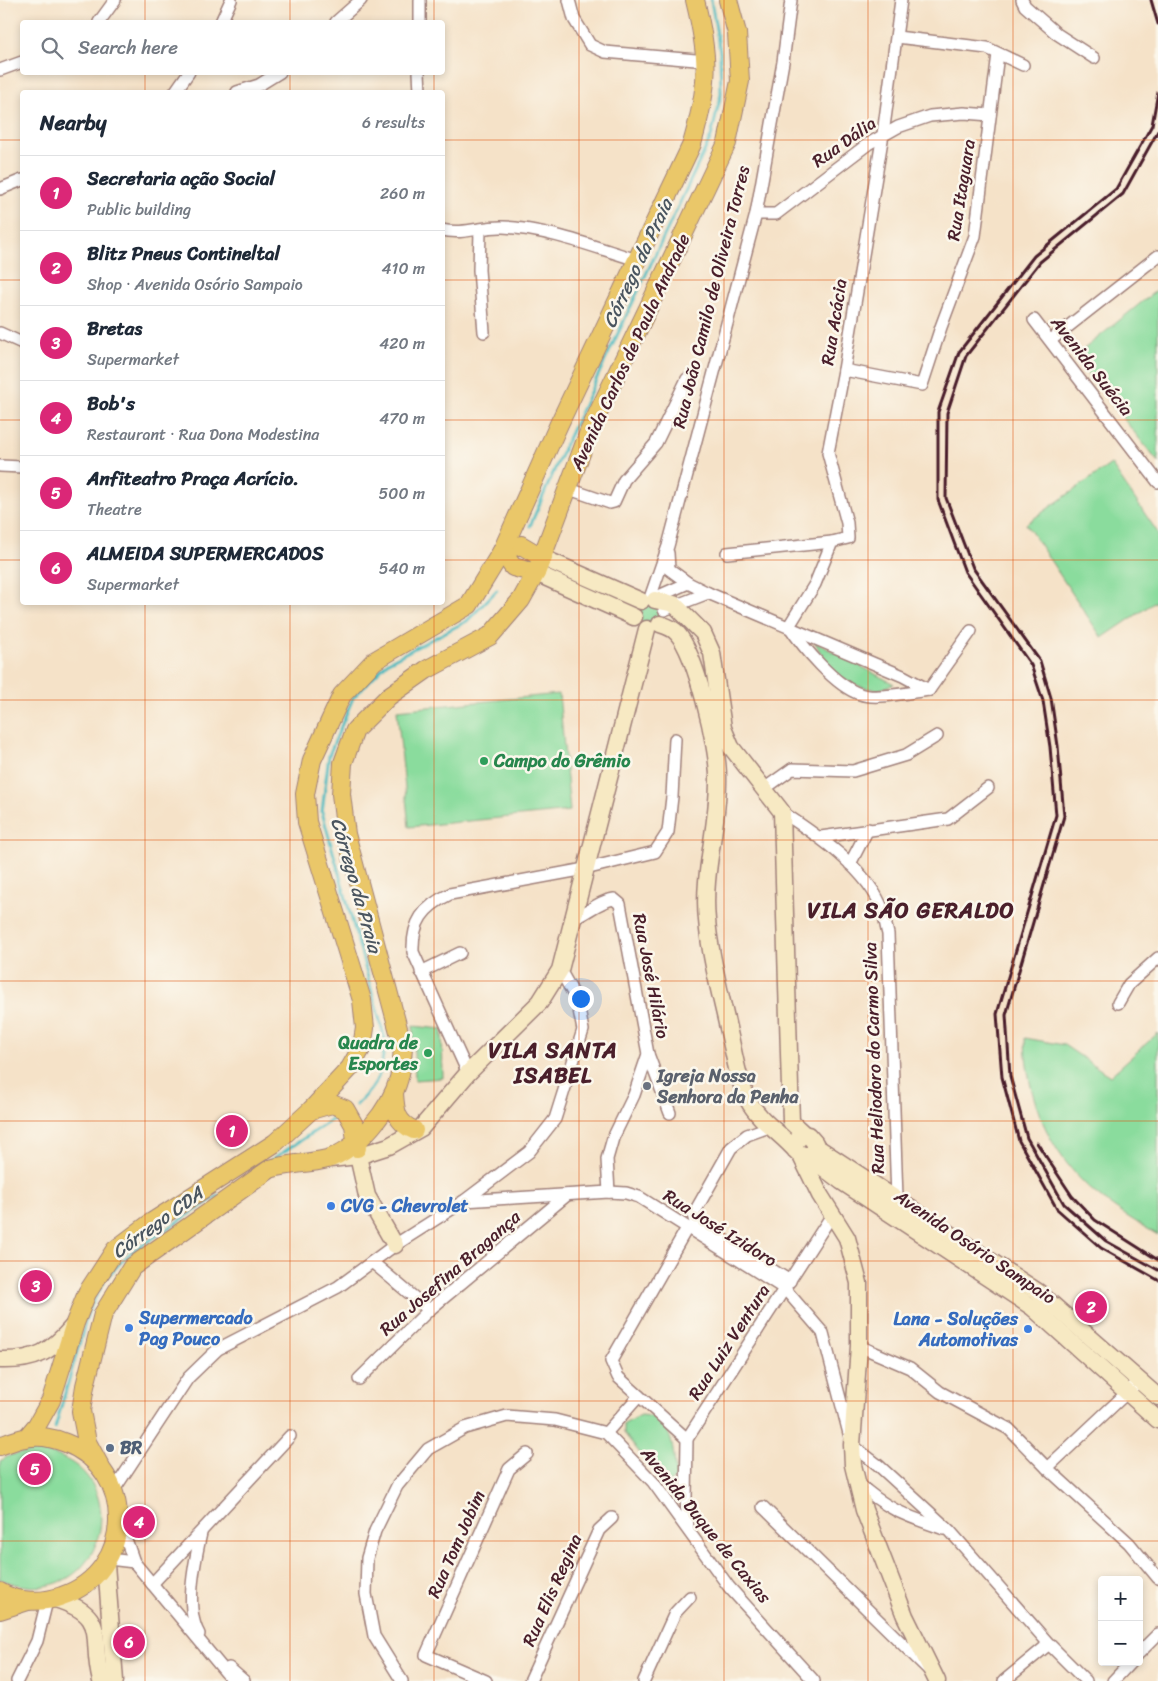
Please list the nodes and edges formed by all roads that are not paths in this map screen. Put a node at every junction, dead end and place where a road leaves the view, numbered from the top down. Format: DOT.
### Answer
graph roads {
  1 [pos="115,0"];
  2 [pos="231,0"];
  3 [pos="361,0"];
  4 [pos="420,0"];
  5 [pos="569,0"];
  6 [pos="695,0"];
  7 [pos="728,0"];
  8 [pos="791,0"];
  9 [pos="901,0"];
  10 [pos="1018,2"];
  11 [pos="100,20"];
  12 [pos="222,20"];
  13 [pos="338,20"];
  14 [pos="420,20"];
  15 [pos="897,37"];
  16 [pos="998,54"];
  17 [pos="1094,58"];
  18 [pos="707,61"];
  19 [pos="20,63"];
  20 [pos="1023,65"];
  21 [pos="0,70"];
  22 [pos="187,75"];
  23 [pos="275,75"];
  24 [pos="419,75"];
  25 [pos="176,90"];
  26 [pos="243,90"];
  27 [pos="420,90"];
  28 [pos="990,115"];
  29 [pos="882,134"];
  30 [pos="20,181"];
  31 [pos="0,189"];
  32 [pos="756,214"];
  33 [pos="445,230"];
  34 [pos="480,231"];
  35 [pos="1158,256"];
  36 [pos="637,260"];
  37 [pos="1034,320"];
  38 [pos="484,332"];
  39 [pos="0,333"];
  40 [pos="1051,340"];
  41 [pos="20,342"];
  42 [pos="844,370"];
  43 [pos="687,379"];
  44 [pos="0,466"];
  45 [pos="20,467"];
  46 [pos="1158,482"];
  47 [pos="569,489"];
  48 [pos="832,542"];
  49 [pos="668,546"];
  50 [pos="502,550"];
  51 [pos="727,553"];
  52 [pos="540,566"];
  53 [pos="669,569"];
  54 [pos="688,583"];
  55 [pos="708,593"];
  56 [pos="657,606"];
  57 [pos="788,626"];
  58 [pos="971,631"];
  59 [pos="903,676"];
  60 [pos="928,690"];
  61 [pos="890,695"];
  62 [pos="937,736"];
  63 [pos="675,739"];
  64 [pos="988,788"];
  65 [pos="764,789"];
  66 [pos="782,812"];
  67 [pos="868,829"];
  68 [pos="821,837"];
  69 [pos="850,864"];
  70 [pos="585,869"];
  71 [pos="572,919"];
  72 [pos="460,954"];
  73 [pos="1158,958"];
  74 [pos="560,970"];
  75 [pos="421,972"];
  76 [pos="1118,1003"];
  77 [pos="648,1054"];
  78 [pos="468,1073"];
  79 [pos="394,1093"];
  80 [pos="311,1110"];
  81 [pos="670,1112"];
  82 [pos="791,1122"];
  83 [pos="769,1127"];
  84 [pos="418,1129"];
  85 [pos="358,1139"];
  86 [pos="805,1149"];
  87 [pos="841,1180"];
  88 [pos="609,1192"];
  89 [pos="567,1195"];
  90 [pos="820,1196"];
  91 [pos="897,1198"];
  92 [pos="464,1201"];
  93 [pos="832,1215"];
  94 [pos="687,1228"];
  95 [pos="395,1245"];
  96 [pos="372,1262"];
  97 [pos="788,1285"];
  98 [pos="429,1310"];
  99 [pos="75,1323"];
  100 [pos="859,1346"];
  101 [pos="0,1360"];
  102 [pos="359,1379"];
  103 [pos="1139,1380"];
  104 [pos="1127,1393"];
  105 [pos="639,1396"];
  106 [pos="1158,1397"];
  107 [pos="1158,1420"];
  108 [pos="606,1433"];
  109 [pos="290,1436"];
  110 [pos="26,1437"];
  111 [pos="687,1439"];
  112 [pos="852,1445"];
  113 [pos="0,1446"];
  114 [pos="527,1454"];
  115 [pos="868,1457"];
  116 [pos="853,1465"];
  117 [pos="100,1466"];
  118 [pos="1047,1468"];
  119 [pos="114,1490"];
  120 [pos="686,1498"];
  121 [pos="666,1499"];
  122 [pos="915,1499"];
  123 [pos="869,1505"];
  124 [pos="763,1507"];
  125 [pos="900,1514"];
  126 [pos="612,1518"];
  127 [pos="119,1521"];
  128 [pos="689,1530"];
  129 [pos="202,1531"];
  130 [pos="950,1531"];
  131 [pos="107,1561"];
  132 [pos="134,1562"];
  133 [pos="1158,1578"];
  134 [pos="152,1584"];
  135 [pos="0,1592"];
  136 [pos="690,1597"];
  137 [pos="51,1600"];
  138 [pos="28,1601"];
  139 [pos="0,1610"];
  140 [pos="1158,1634"];
  141 [pos="1049,1644"];
  142 [pos="207,1649"];
  143 [pos="1143,1650"];
  144 [pos="1127,1666"];
  145 [pos="934,1677"];
  146 [pos="17,1681"];
  147 [pos="101,1681"];
  148 [pos="115,1681"];
  149 [pos="233,1681"];
  150 [pos="244,1681"];
  151 [pos="402,1681"];
  152 [pos="486,1681"];
  153 [pos="530,1681"];
  154 [pos="644,1681"];
  155 [pos="814,1681"];
  156 [pos="1004,1681"];
  157 [pos="1086,1681"];
  158 [pos="1113,1681"];
  1 -- 11 [label="street"];
  2 -- 12 [label="street"];
  3 -- 13 [label="street"];
  4 -- 14 [label="street"];
  5 -- 18 [label="street"];
  6 -- 18 [label="main road, Avenida Carlos de Paula Andrade"];
  7 -- 47 [label="main road, Avenida Carlos de Paula Andrade"];
  8 -- 32 [label="street, Rua João Camilo de Oliveira Torres"];
  9 -- 15 [label="street, Rua Acácia"];
  10 -- 17 [label="street"];
  15 -- 16 [label="street"];
  15 -- 29 [label="street, Rua Acácia"];
  16 -- 20 [label="street"];
  16 -- 28 [label="street, Rua Itaguara"];
  18 -- 36 [label="main road, Avenida Carlos de Paula Andrade"];
  19 -- 21 [label="street"];
  22 -- 25 [label="street"];
  23 -- 26 [label="street"];
  24 -- 27 [label="street"];
  28 -- 29 [label="street, Rua Dália"];
  28 -- 42 [label="street, Rua Itaguara"];
  29 -- 32 [label="street, Rua Dália"];
  29 -- 42 [label="street, Rua Acácia"];
  30 -- 31 [label="street"];
  32 -- 49 [label="street, Rua João Camilo de Oliveira Torres"];
  33 -- 34 [label="street"];
  34 -- 36 [label="street"];
  34 -- 38 [label="street"];
  35 -- 40 [label="street"];
  36 -- 50 [label="main road, Avenida Carlos de Paula Andrade"];
  37 -- 40 [label="street, Avenida Suécia"];
  39 -- 41 [label="street"];
  40 -- 46 [label="street, Avenida Suécia"];
  42 -- 48 [label="street, Rua Acácia"];
  43 -- 47 [label="street"];
  44 -- 45 [label="street"];
  47 -- 52 [label="main road, Avenida Carlos de Paula Andrade"];
  48 -- 51 [label="street"];
  48 -- 57 [label="street, Rua Acácia"];
  49 -- 53 [label="street"];
  49 -- 56 [label="street, Rua João Camilo de Oliveira Torres"];
  50 -- 52 [label="main road"];
  50 -- 80 [label="main road, Avenida Carlos de Paula Andrade"];
  52 -- 56 [label="street"];
  52 -- 56 [label="street, Rua João Camilo de Oliveira Torres"];
  52 -- 79 [label="main road, Avenida Carlos de Paula Andrade"];
  53 -- 54 [label="street"];
  53 -- 56 [label="street"];
  54 -- 55 [label="street"];
  54 -- 56 [label="street"];
  55 -- 56 [label="street"];
  55 -- 57 [label="street"];
  56 -- 65 [label="street"];
  56 -- 70 [label="street, Rua João Camilo de Oliveira Torres"];
  56 -- 83 [label="street, Avenida Osório Sampaio"];
  57 -- 59 [label="street"];
  57 -- 61 [label="street"];
  58 -- 60 [label="street"];
  59 -- 60 [label="street"];
  59 -- 61 [label="street"];
  60 -- 61 [label="street"];
  62 -- 65 [label="street"];
  63 -- 70 [label="street"];
  64 -- 67 [label="street"];
  65 -- 66 [label="street"];
  66 -- 68 [label="street, Rua Heliodoro do Carmo Silva"];
  66 -- 82 [label="street"];
  67 -- 68 [label="street"];
  67 -- 69 [label="street"];
  68 -- 69 [label="street, Rua Heliodoro do Carmo Silva"];
  69 -- 91 [label="street, Rua Heliodoro do Carmo Silva"];
  70 -- 71 [label="street, Rua João Camilo de Oliveira Torres"];
  70 -- 75 [label="street"];
  71 -- 74 [label="street, Rua João Camilo de Oliveira Torres"];
  71 -- 77 [label="street, Rua José Hilário"];
  72 -- 75 [label="street"];
  73 -- 76 [label="street"];
  74 -- 78 [label="street, Rua João Camilo de Oliveira Torres"];
  74 -- 92 [label="street"];
  75 -- 78 [label="street"];
  77 -- 81 [label="street"];
  77 -- 88 [label="street, Rua José Hilário"];
  78 -- 84 [label="street, Rua João Camilo de Oliveira Torres"];
  79 -- 84 [label="main road"];
  79 -- 85 [label="main road, Avenida Carlos de Paula Andrade"];
  80 -- 85 [label="main road"];
  80 -- 99 [label="main road, Avenida Carlos de Paula Andrade"];
  82 -- 83 [label="street"];
  82 -- 86 [label="street"];
  83 -- 86 [label="street, Avenida Osório Sampaio"];
  83 -- 97 [label="street"];
  84 -- 85 [label="street"];
  84 -- 85 [label="street, Rua João Camilo de Oliveira Torres"];
  85 -- 95 [label="street"];
  85 -- 117 [label="main road, Avenida Carlos de Paula Andrade"];
  86 -- 87 [label="street, Avenida Osório Sampaio"];
  86 -- 90 [label="street"];
  86 -- 91 [label="street, Avenida Osório Sampaio"];
  87 -- 90 [label="street"];
  87 -- 104 [label="street, Avenida Osório Sampaio"];
  88 -- 89 [label="street, Rua José Izidoro"];
  88 -- 94 [label="street, Rua José Izidoro"];
  89 -- 92 [label="street, Rua José Izidoro"];
  89 -- 98 [label="street, Rua Josefina Bragança"];
  90 -- 93 [label="street"];
  91 -- 103 [label="street, Avenida Osório Sampaio"];
  92 -- 95 [label="street"];
  93 -- 97 [label="street, Rua Luiz Ventura"];
  93 -- 100 [label="street"];
  94 -- 97 [label="street, Rua José Izidoro"];
  94 -- 105 [label="street"];
  95 -- 96 [label="street"];
  96 -- 98 [label="street"];
  96 -- 119 [label="street"];
  97 -- 111 [label="street, Rua Luiz Ventura"];
  97 -- 112 [label="street, Rua José Izidoro"];
  98 -- 102 [label="street, Rua Josefina Bragança"];
  99 -- 101 [label="street"];
  99 -- 110 [label="main road, Avenida Carlos de Paula Andrade"];
  100 -- 112 [label="street"];
  100 -- 118 [label="street"];
  103 -- 104 [label="street"];
  103 -- 106 [label="street, Avenida Osório Sampaio"];
  104 -- 107 [label="street, Avenida Osório Sampaio"];
  104 -- 118 [label="street"];
  105 -- 108 [label="street"];
  105 -- 111 [label="street"];
  108 -- 121 [label="street, Avenida Duque de Caxias"];
  108 -- 151 [label="street"];
  109 -- 129 [label="street"];
  110 -- 113 [label="main road"];
  110 -- 117 [label="main road"];
  111 -- 120 [label="street"];
  112 -- 115 [label="street"];
  112 -- 116 [label="street"];
  114 -- 152 [label="street, Rua Tom Jobim"];
  115 -- 116 [label="street"];
  115 -- 122 [label="street"];
  116 -- 123 [label="street"];
  117 -- 119 [label="main road, Avenida Carlos de Paula Andrade"];
  118 -- 133 [label="street"];
  119 -- 127 [label="main road"];
  120 -- 121 [label="street"];
  120 -- 128 [label="street"];
  121 -- 128 [label="street, Avenida Duque de Caxias"];
  122 -- 125 [label="street"];
  122 -- 130 [label="street"];
  123 -- 125 [label="street"];
  123 -- 145 [label="street"];
  124 -- 145 [label="street"];
  125 -- 130 [label="street"];
  126 -- 153 [label="street, Rua Elis Regina"];
  127 -- 131 [label="main road"];
  127 -- 132 [label="street"];
  128 -- 155 [label="street, Avenida Duque de Caxias"];
  129 -- 134 [label="street"];
  129 -- 142 [label="street"];
  130 -- 141 [label="street"];
  131 -- 132 [label="street"];
  131 -- 137 [label="main road"];
  131 -- 148 [label="street"];
  132 -- 134 [label="street"];
  134 -- 142 [label="street"];
  135 -- 138 [label="main road"];
  136 -- 154 [label="street"];
  137 -- 138 [label="main road"];
  137 -- 146 [label="street"];
  137 -- 147 [label="street"];
  138 -- 139 [label="main road"];
  140 -- 143 [label="street"];
  141 -- 156 [label="street"];
  141 -- 157 [label="street"];
  142 -- 149 [label="street"];
  142 -- 150 [label="street"];
  144 -- 158 [label="street"];
}
